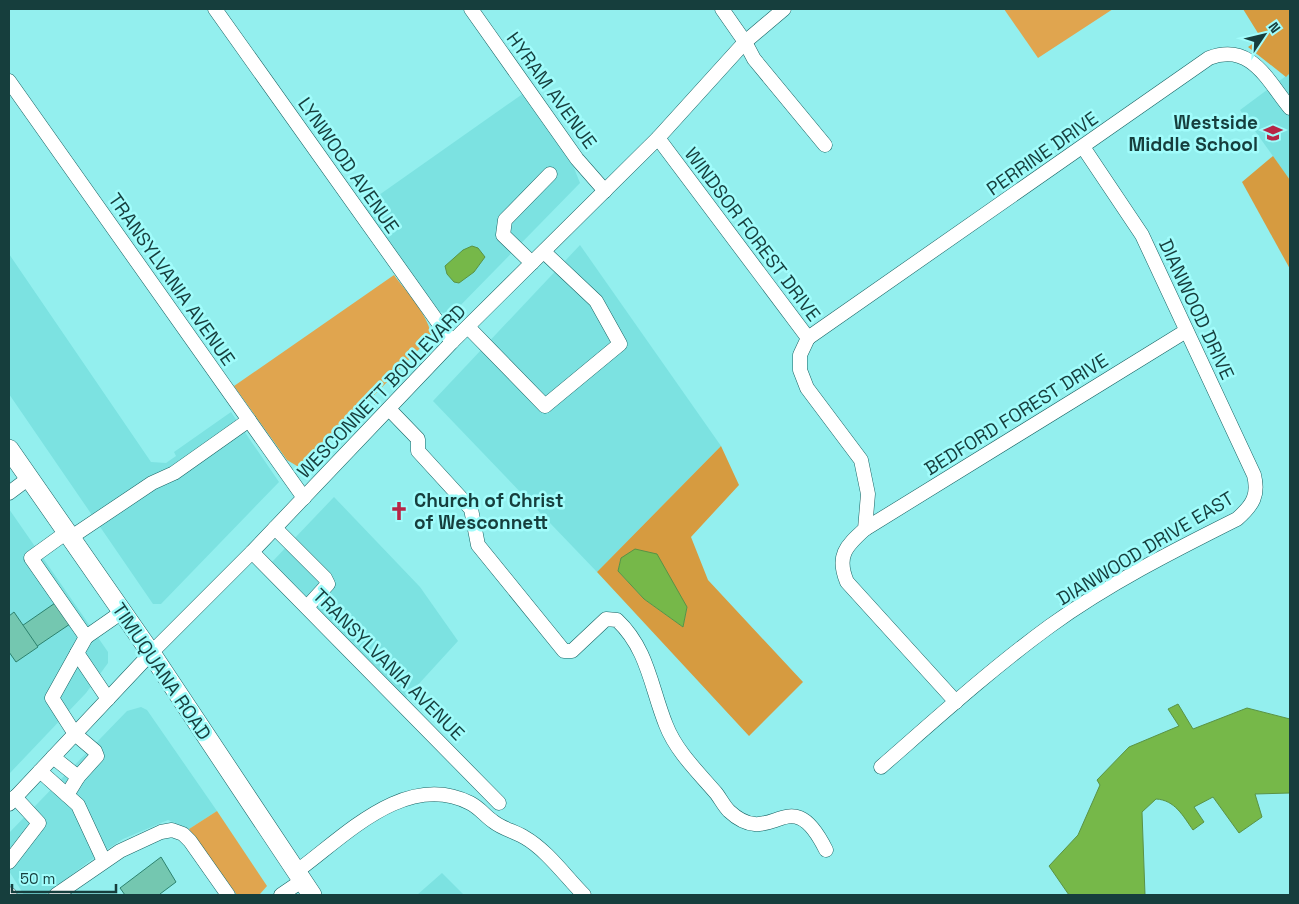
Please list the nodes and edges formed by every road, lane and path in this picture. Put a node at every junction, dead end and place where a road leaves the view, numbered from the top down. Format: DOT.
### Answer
graph roads {
  1 [pos="215,9"];
  2 [pos="471,9"];
  3 [pos="722,9"];
  4 [pos="784,9"];
  5 [pos="745,42"];
  6 [pos="9,82"];
  7 [pos="1290,108"];
  8 [pos="658,138"];
  9 [pos="825,145"];
  10 [pos="1083,147"];
  11 [pos="550,174"];
  12 [pos="605,191"];
  13 [pos="544,252"];
  14 [pos="532,263"];
  15 [pos="468,327"];
  16 [pos="1186,331"];
  17 [pos="808,338"];
  18 [pos="452,342"];
  19 [pos="389,409"];
  20 [pos="249,420"];
  21 [pos="9,449"];
  22 [pos="29,478"];
  23 [pos="9,494"];
  24 [pos="1256,497"];
  25 [pos="304,498"];
  26 [pos="275,528"];
  27 [pos="865,529"];
  28 [pos="68,535"];
  29 [pos="252,552"];
  30 [pos="307,607"];
  31 [pos="122,612"];
  32 [pos="86,637"];
  33 [pos="77,653"];
  34 [pos="151,653"];
  35 [pos="108,699"];
  36 [pos="956,702"];
  37 [pos="75,734"];
  38 [pos="53,757"];
  39 [pos="881,767"];
  40 [pos="40,771"];
  41 [pos="78,777"];
  42 [pos="67,795"];
  43 [pos="12,800"];
  44 [pos="500,803"];
  45 [pos="826,850"];
  46 [pos="104,861"];
  47 [pos="9,862"];
  48 [pos="304,882"];
  49 [pos="56,895"];
  50 [pos="228,895"];
  51 [pos="281,895"];
  52 [pos="584,895"];
  1 -- 18 [label="street, LYNWOOD AVENUE"];
  2 -- 12 [label="street, HYRAM AVENUE"];
  3 -- 5 [label="street"];
  4 -- 5 [label="street, WESCONNETT BOULEVARD"];
  5 -- 8 [label="street, WESCONNETT BOULEVARD"];
  5 -- 9 [label="street"];
  6 -- 20 [label="street, TRANSYLVANIA AVENUE"];
  7 -- 10 [label="street, PERRINE DRIVE"];
  8 -- 12 [label="street, WESCONNETT BOULEVARD"];
  8 -- 17 [label="street, WINDSOR FOREST DRIVE"];
  10 -- 16 [label="street, DIANWOOD DRIVE"];
  10 -- 17 [label="street, PERRINE DRIVE"];
  11 -- 14 [label="street"];
  12 -- 13 [label="street, WESCONNETT BOULEVARD"];
  13 -- 14 [label="street, WESCONNETT BOULEVARD"];
  13 -- 15 [label="street"];
  14 -- 15 [label="street, WESCONNETT BOULEVARD"];
  15 -- 18 [label="street, WESCONNETT BOULEVARD"];
  16 -- 24 [label="street, DIANWOOD DRIVE"];
  16 -- 27 [label="street, BEDFORD FOREST DRIVE"];
  17 -- 27 [label="street, WINDSOR FOREST DRIVE"];
  18 -- 19 [label="street, WESCONNETT BOULEVARD"];
  19 -- 25 [label="street, WESCONNETT BOULEVARD"];
  19 -- 45 [label="street"];
  20 -- 25 [label="street, TRANSYLVANIA AVENUE"];
  20 -- 28 [label="street"];
  21 -- 22 [label="main road, TIMUQUANA ROAD"];
  22 -- 23 [label="street"];
  22 -- 28 [label="main road, TIMUQUANA ROAD"];
  24 -- 36 [label="street, DIANWOOD DRIVE EAST"];
  25 -- 26 [label="street, WESCONNETT BOULEVARD"];
  26 -- 29 [label="street, WESCONNETT BOULEVARD"];
  26 -- 30 [label="street"];
  27 -- 36 [label="street"];
  28 -- 31 [label="main road, TIMUQUANA ROAD"];
  28 -- 32 [label="street"];
  29 -- 30 [label="street, TRANSYLVANIA AVENUE"];
  29 -- 34 [label="street, WESCONNETT BOULEVARD"];
  30 -- 44 [label="street, TRANSYLVANIA AVENUE"];
  31 -- 32 [label="street"];
  31 -- 34 [label="main road, TIMUQUANA ROAD"];
  32 -- 33 [label="street"];
  33 -- 35 [label="street"];
  33 -- 37 [label="street"];
  34 -- 35 [label="street, WESCONNETT BOULEVARD"];
  34 -- 48 [label="main road, TIMUQUANA ROAD"];
  35 -- 37 [label="street, WESCONNETT BOULEVARD"];
  36 -- 39 [label="street, DIANWOOD DRIVE EAST"];
  37 -- 38 [label="street, WESCONNETT BOULEVARD"];
  37 -- 41 [label="street"];
  38 -- 40 [label="street, WESCONNETT BOULEVARD"];
  38 -- 41 [label="street"];
  40 -- 42 [label="street"];
  40 -- 43 [label="street, WESCONNETT BOULEVARD"];
  41 -- 42 [label="street"];
  42 -- 46 [label="street"];
  43 -- 47 [label="street"];
  46 -- 49 [label="street"];
  46 -- 50 [label="street"];
  48 -- 51 [label="street"];
  48 -- 52 [label="street"];
}
